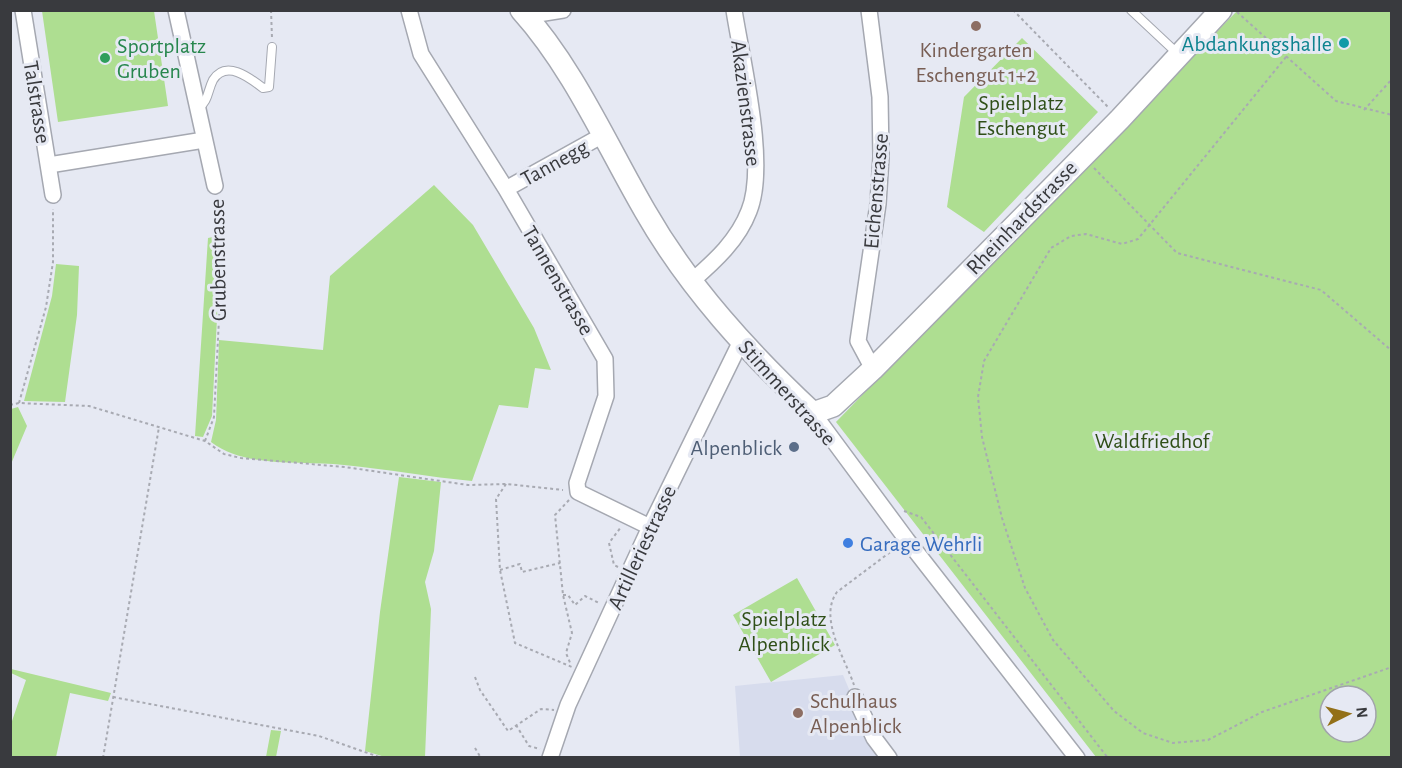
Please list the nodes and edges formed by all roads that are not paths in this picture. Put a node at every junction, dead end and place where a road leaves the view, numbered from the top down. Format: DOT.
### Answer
graph roads {
  1 [pos="23,10"];
  2 [pos="176,10"];
  3 [pos="409,10"];
  4 [pos="563,10"];
  5 [pos="734,10"];
  6 [pos="869,10"];
  7 [pos="1131,10"];
  8 [pos="1221,10"];
  9 [pos="525,15"];
  10 [pos="272,47"];
  11 [pos="1179,55"];
  12 [pos="198,109"];
  13 [pos="603,135"];
  14 [pos="204,140"];
  15 [pos="48,165"];
  16 [pos="215,186"];
  17 [pos="506,189"];
  18 [pos="53,195"];
  19 [pos="692,281"];
  20 [pos="741,340"];
  21 [pos="873,369"];
  22 [pos="813,413"];
  23 [pos="650,527"];
  24 [pos="855,697"];
  25 [pos="551,755"];
  26 [pos="890,758"];
  27 [pos="1077,758"];
  1 -- 15 [label="street, Talstrasse"];
  2 -- 12 [label="street, Grubenstrasse"];
  3 -- 17 [label="street, Tannenstrasse"];
  4 -- 9 [label="street"];
  5 -- 19 [label="street, Akazienstrasse"];
  6 -- 21 [label="street, Eichenstrasse"];
  7 -- 11 [label="lane"];
  8 -- 11 [label="street, Rheinhardstrasse"];
  9 -- 13 [label="street, Stimmerstrasse"];
  10 -- 12 [label="lane"];
  11 -- 21 [label="street, Rheinhardstrasse"];
  12 -- 14 [label="street, Grubenstrasse"];
  13 -- 17 [label="street, Tannegg"];
  13 -- 19 [label="street, Stimmerstrasse"];
  14 -- 15 [label="street"];
  14 -- 16 [label="street, Grubenstrasse"];
  15 -- 18 [label="street, Talstrasse"];
  17 -- 23 [label="street, Tannenstrasse"];
  19 -- 20 [label="street, Stimmerstrasse"];
  20 -- 22 [label="street, Stimmerstrasse"];
  20 -- 23 [label="street, Artilleriestrasse"];
  21 -- 22 [label="street, Rheinhardstrasse"];
  22 -- 27 [label="street, Stimmerstrasse"];
  23 -- 25 [label="street, Artilleriestrasse"];
  24 -- 26 [label="street"];
}
